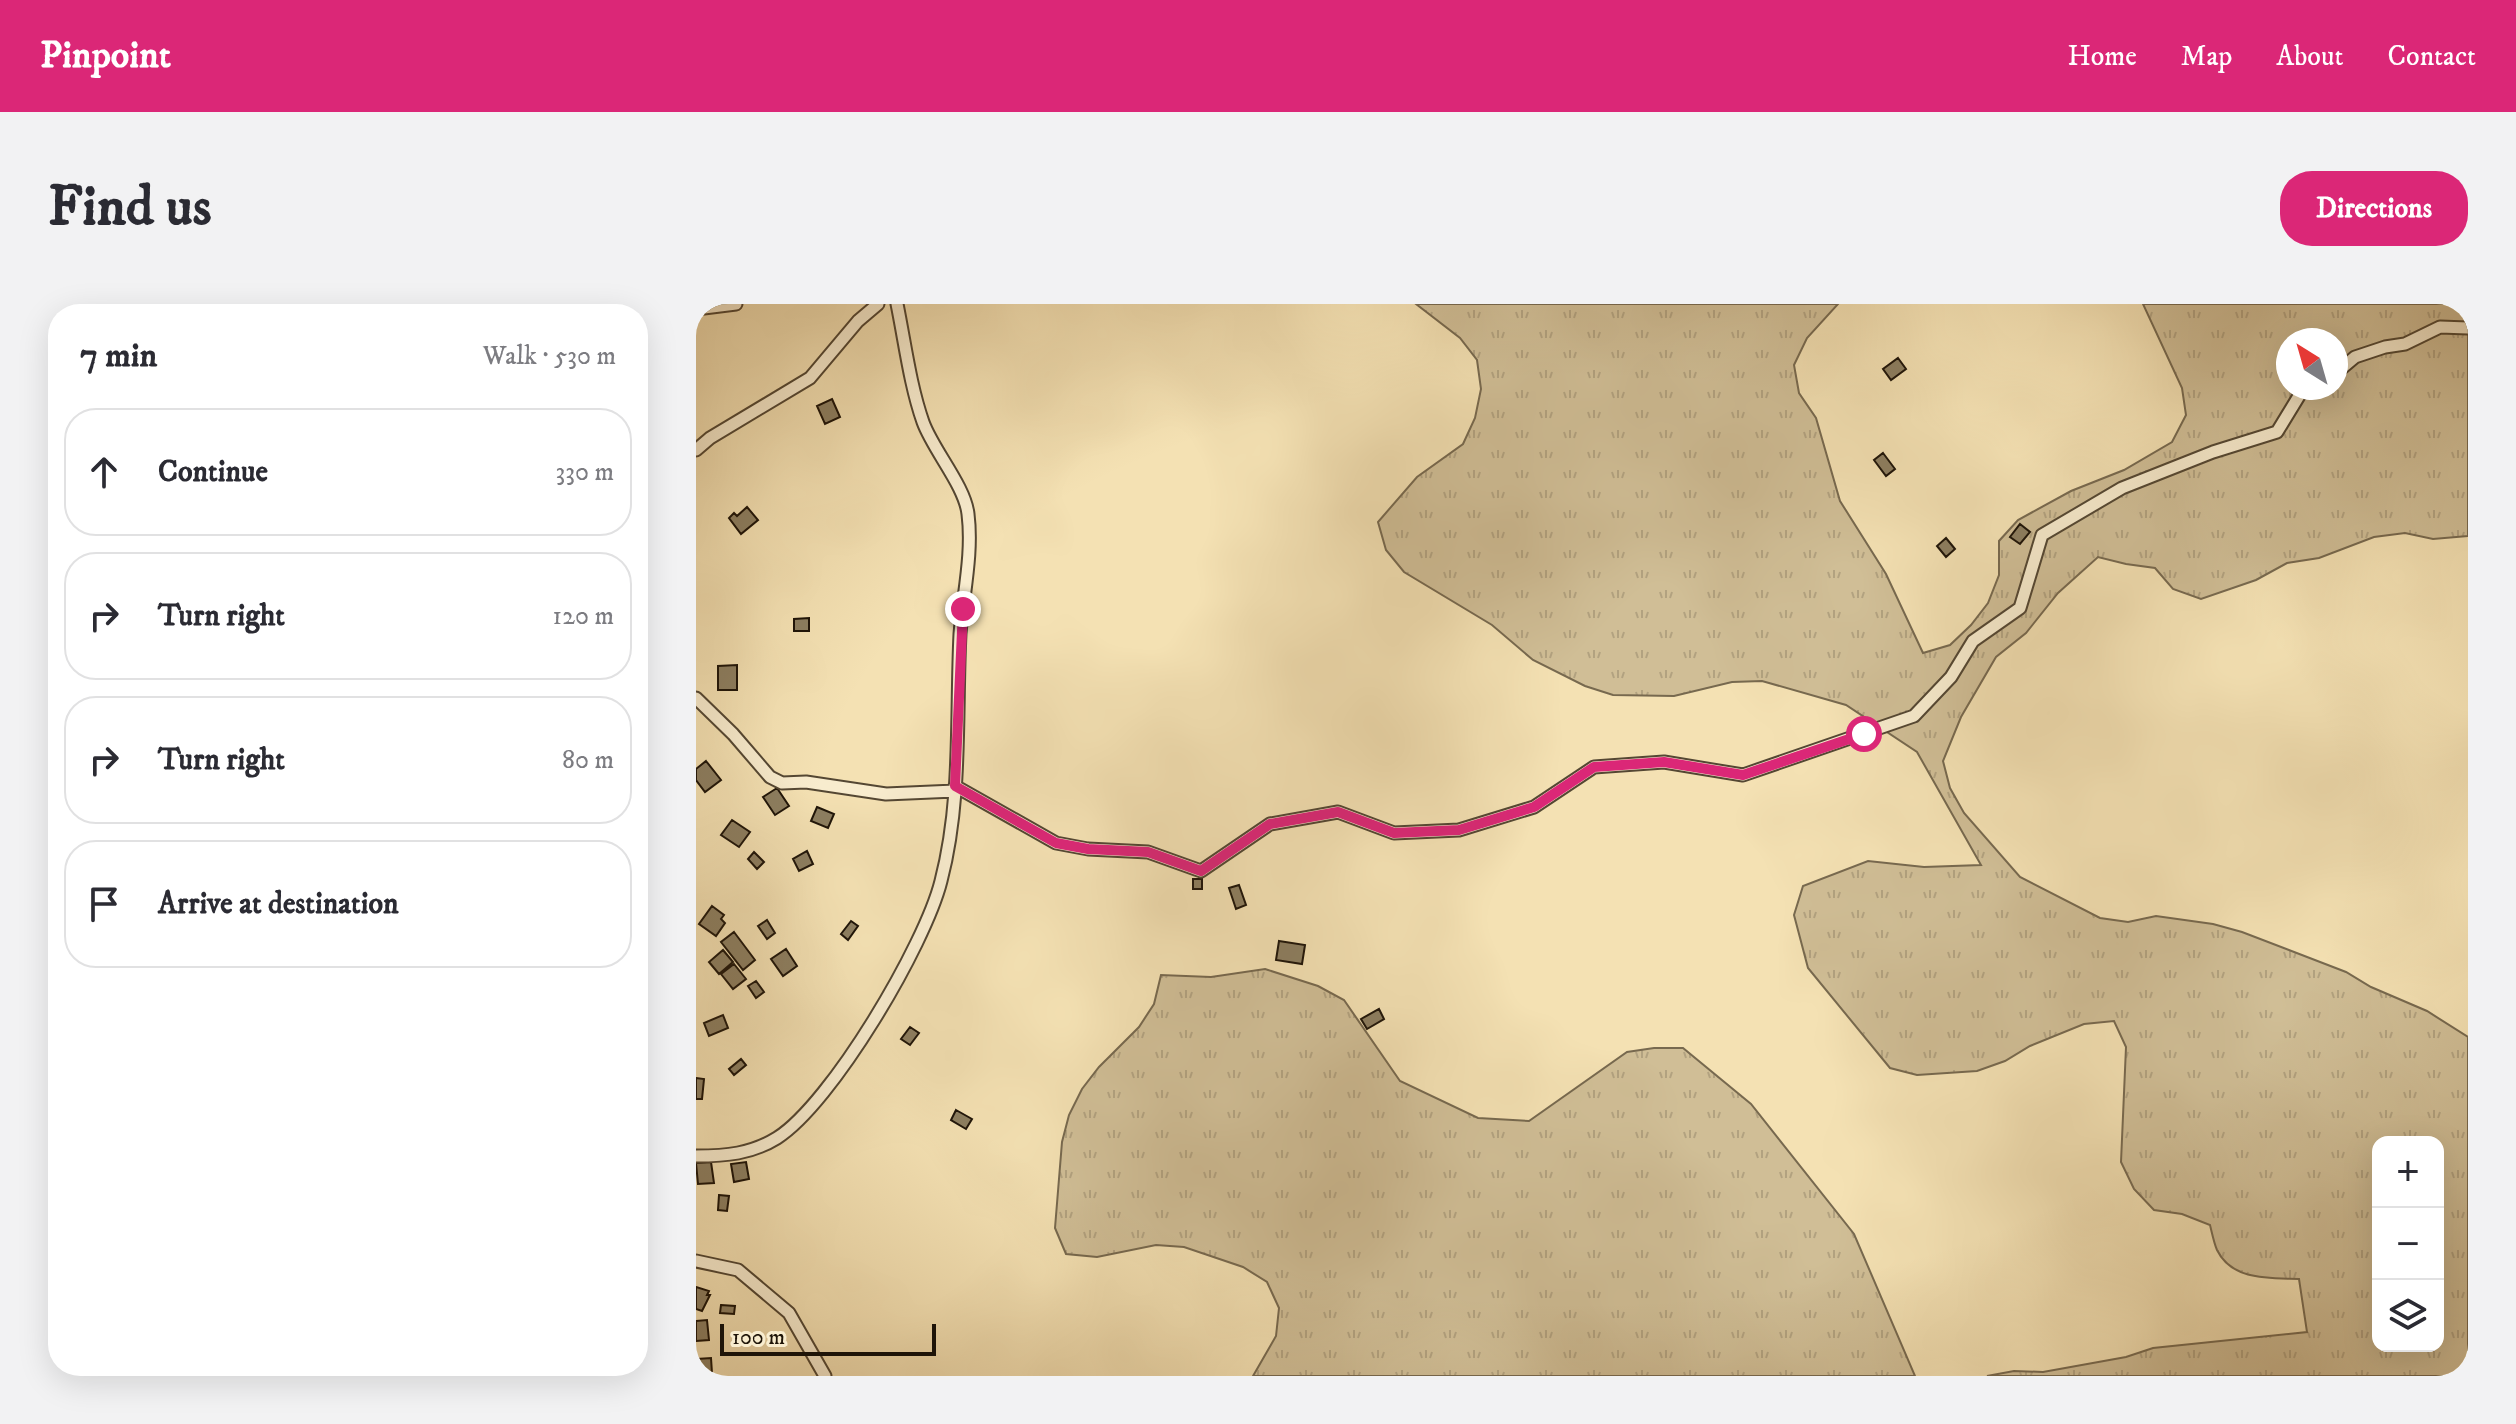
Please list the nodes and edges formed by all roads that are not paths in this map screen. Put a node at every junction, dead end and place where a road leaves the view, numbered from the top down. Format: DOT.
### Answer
graph roads {
  1 [pos="736,304"];
  2 [pos="878,304"];
  3 [pos="897,304"];
  4 [pos="696,309"];
  5 [pos="2468,328"];
  6 [pos="2348,363"];
  7 [pos="2297,400"];
  8 [pos="696,450"];
  9 [pos="696,698"];
  10 [pos="955,789"];
  11 [pos="696,1156"];
  12 [pos="696,1261"];
  13 [pos="825,1376"];
  1 -- 4 [label="street"];
  2 -- 8 [label="street"];
  3 -- 10 [label="street"];
  5 -- 6 [label="street"];
  7 -- 10 [label="street"];
  9 -- 10 [label="street"];
  10 -- 11 [label="street"];
  12 -- 13 [label="street"];
}
